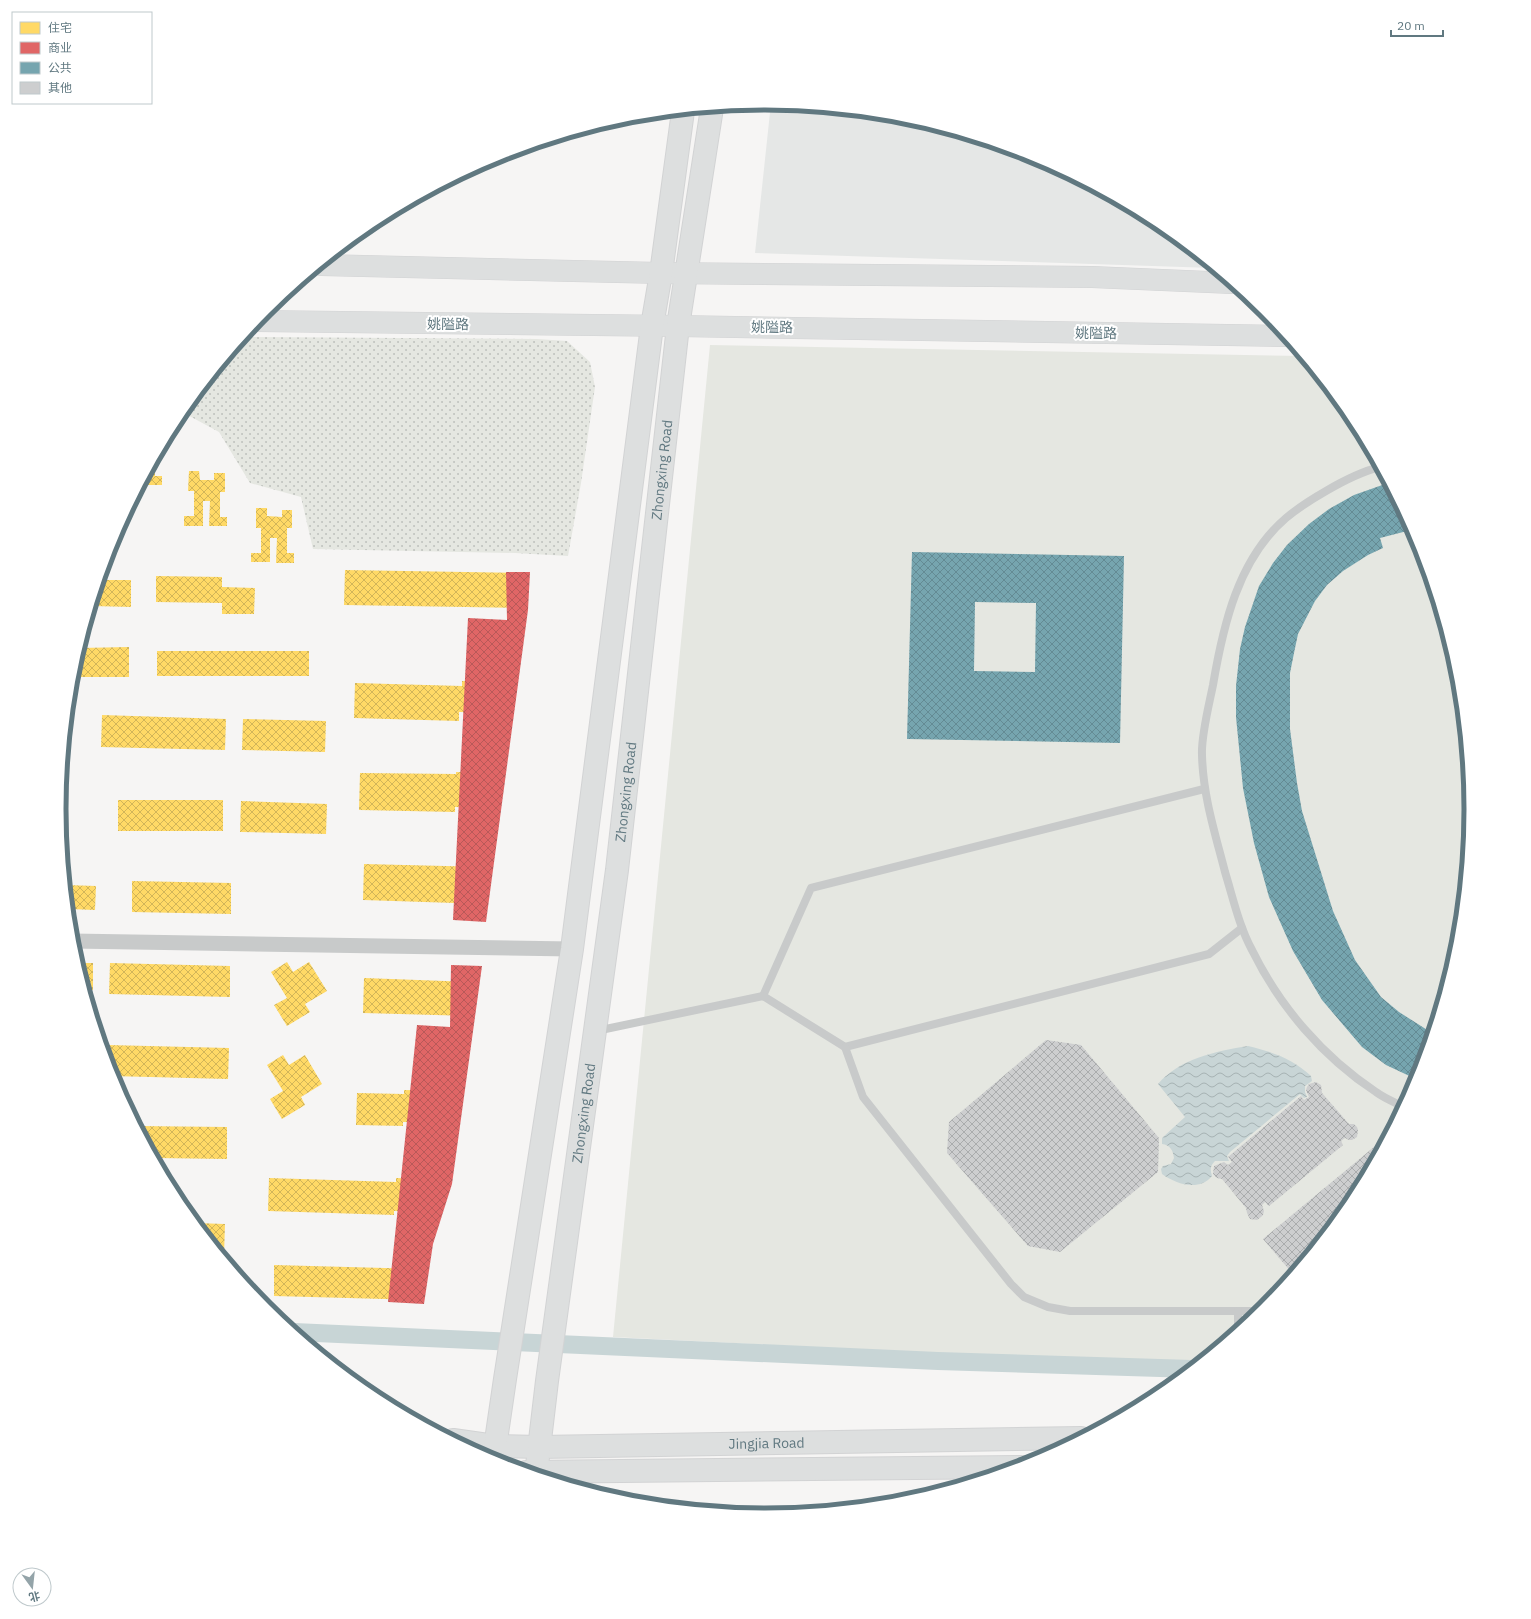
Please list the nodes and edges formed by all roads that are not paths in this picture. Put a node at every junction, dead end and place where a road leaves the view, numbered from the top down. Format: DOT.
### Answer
graph roads {
  1 [pos="711,112"];
  2 [pos="682,115"];
  3 [pos="327,265"];
  4 [pos="661,273"];
  5 [pos="686,273"];
  6 [pos="1225,283"];
  7 [pos="265,321"];
  8 [pos="652,326"];
  9 [pos="678,326"];
  10 [pos="1280,336"];
  11 [pos="1375,467"];
  12 [pos="1204,789"];
  13 [pos="1242,928"];
  14 [pos="78,941"];
  15 [pos="572,949"];
  16 [pos="763,996"];
  17 [pos="595,1031"];
  18 [pos="845,1047"];
  19 [pos="1399,1105"];
  20 [pos="1238,1311"];
  21 [pos="1253,1311"];
  22 [pos="1238,1325"];
  23 [pos="1072,1438"];
  24 [pos="539,1447"];
  25 [pos="494,1454"];
  26 [pos="1006,1466"];
  27 [pos="533,1469"];
  28 [pos="541,1472"];
  1 -- 5 [label="main road, Zhongxing Road"];
  2 -- 4 [label="main road, Zhongxing Road"];
  3 -- 4 [label="main road"];
  4 -- 5 [label="main road"];
  4 -- 8 [label="main road, Zhongxing Road"];
  5 -- 6 [label="main road"];
  5 -- 9 [label="main road, Zhongxing Road"];
  7 -- 8 [label="main road, 姚隘路"];
  8 -- 9 [label="main road, 姚隘路"];
  8 -- 15 [label="main road, Zhongxing Road"];
  9 -- 10 [label="main road, 姚隘路"];
  9 -- 17 [label="main road, Zhongxing Road"];
  11 -- 12 [label="lane"];
  12 -- 13 [label="lane"];
  12 -- 16 [label="lane"];
  13 -- 18 [label="lane"];
  13 -- 19 [label="lane"];
  14 -- 15 [label="street"];
  15 -- 25 [label="main road, Zhongxing Road"];
  16 -- 17 [label="lane"];
  16 -- 18 [label="lane"];
  17 -- 24 [label="main road, Zhongxing Road"];
  18 -- 20 [label="lane"];
  20 -- 21 [label="lane"];
  20 -- 22 [label="lane"];
  23 -- 24 [label="main road, Jingjia Road"];
  24 -- 25 [label="main road, Jingjia Road"];
  24 -- 27 [label="main road, Zhongxing Road"];
  26 -- 28 [label="main road, Jingjia Road"];
}
